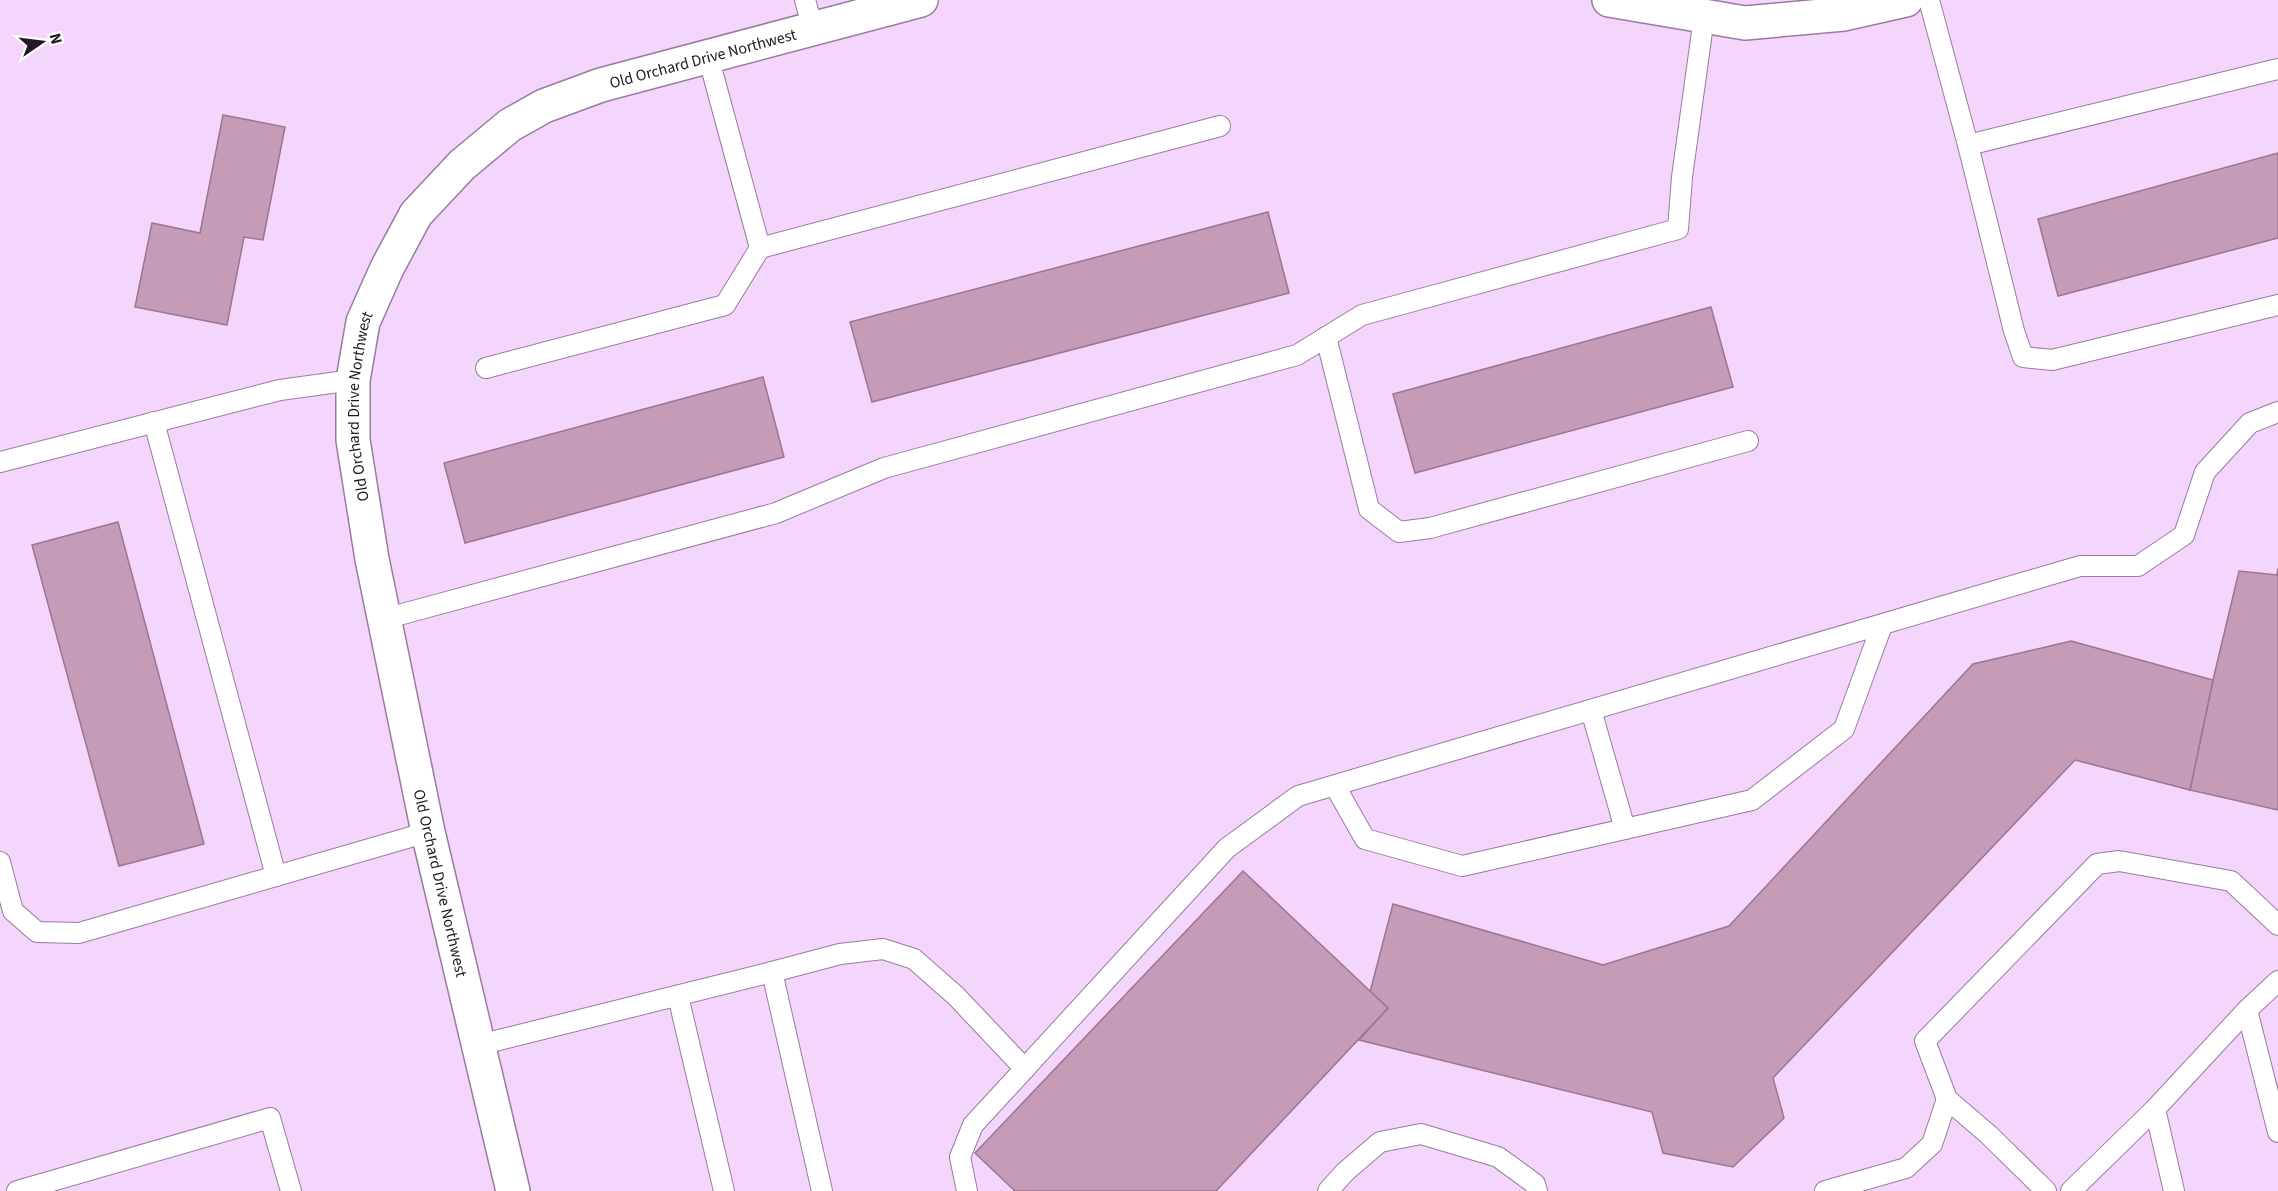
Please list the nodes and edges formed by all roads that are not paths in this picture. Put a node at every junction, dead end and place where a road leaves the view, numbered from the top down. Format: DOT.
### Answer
graph roads {
  1 [pos="921,0"];
  2 [pos="1609,0"];
  3 [pos="1906,0"];
  4 [pos="1929,0"];
  5 [pos="809,14"];
  6 [pos="1704,16"];
  7 [pos="708,56"];
  8 [pos="2278,69"];
  9 [pos="1220,126"];
  10 [pos="1968,145"];
  11 [pos="760,248"];
  12 [pos="2278,305"];
  13 [pos="1326,338"];
  14 [pos="486,368"];
  15 [pos="353,380"];
  16 [pos="2278,412"];
  17 [pos="154,422"];
  18 [pos="1748,441"];
  19 [pos="0,462"];
  20 [pos="384,619"];
  21 [pos="1882,625"];
  22 [pos="1591,710"];
  23 [pos="1335,786"];
  24 [pos="1625,829"];
  25 [pos="428,832"];
  26 [pos="0,862"];
  27 [pos="276,876"];
  28 [pos="7,913"];
  29 [pos="2278,926"];
  30 [pos="772,972"];
  31 [pos="2278,981"];
  32 [pos="678,996"];
  33 [pos="2247,1010"];
  34 [pos="478,1045"];
  35 [pos="1025,1069"];
  36 [pos="1947,1099"];
  37 [pos="2155,1109"];
  38 [pos="2278,1132"];
  39 [pos="17,1191"];
  40 [pos="291,1191"];
  41 [pos="513,1191"];
  42 [pos="724,1191"];
  43 [pos="822,1191"];
  44 [pos="967,1191"];
  45 [pos="1328,1191"];
  46 [pos="1537,1191"];
  47 [pos="1825,1191"];
  48 [pos="2046,1191"];
  49 [pos="2071,1191"];
  50 [pos="2174,1191"];
  1 -- 5 [label="street, Old Orchard Drive Northwest"];
  2 -- 6 [label="street"];
  3 -- 6 [label="street"];
  4 -- 10 [label="lane"];
  5 -- 7 [label="street, Old Orchard Drive Northwest"];
  6 -- 13 [label="lane"];
  7 -- 11 [label="lane"];
  7 -- 15 [label="street, Old Orchard Drive Northwest"];
  8 -- 10 [label="lane"];
  9 -- 11 [label="lane"];
  10 -- 12 [label="lane"];
  11 -- 14 [label="lane"];
  13 -- 18 [label="lane"];
  13 -- 20 [label="lane"];
  15 -- 17 [label="lane"];
  15 -- 20 [label="street, Old Orchard Drive Northwest"];
  16 -- 21 [label="lane"];
  17 -- 19 [label="lane"];
  17 -- 27 [label="lane"];
  20 -- 25 [label="street, Old Orchard Drive Northwest"];
  21 -- 22 [label="lane"];
  21 -- 24 [label="lane"];
  22 -- 23 [label="lane"];
  22 -- 24 [label="lane"];
  23 -- 24 [label="lane"];
  23 -- 35 [label="lane"];
  25 -- 27 [label="lane"];
  25 -- 34 [label="street, Old Orchard Drive Northwest"];
  26 -- 28 [label="lane"];
  27 -- 28 [label="lane"];
  29 -- 36 [label="lane"];
  30 -- 32 [label="lane"];
  30 -- 35 [label="lane"];
  30 -- 43 [label="lane"];
  31 -- 33 [label="lane"];
  32 -- 34 [label="lane"];
  32 -- 42 [label="lane"];
  33 -- 37 [label="lane"];
  33 -- 38 [label="lane"];
  34 -- 41 [label="street, Old Orchard Drive Northwest"];
  35 -- 44 [label="lane"];
  36 -- 47 [label="lane"];
  36 -- 48 [label="lane"];
  37 -- 49 [label="lane"];
  37 -- 50 [label="lane"];
  39 -- 40 [label="lane"];
  45 -- 46 [label="lane"];
}
